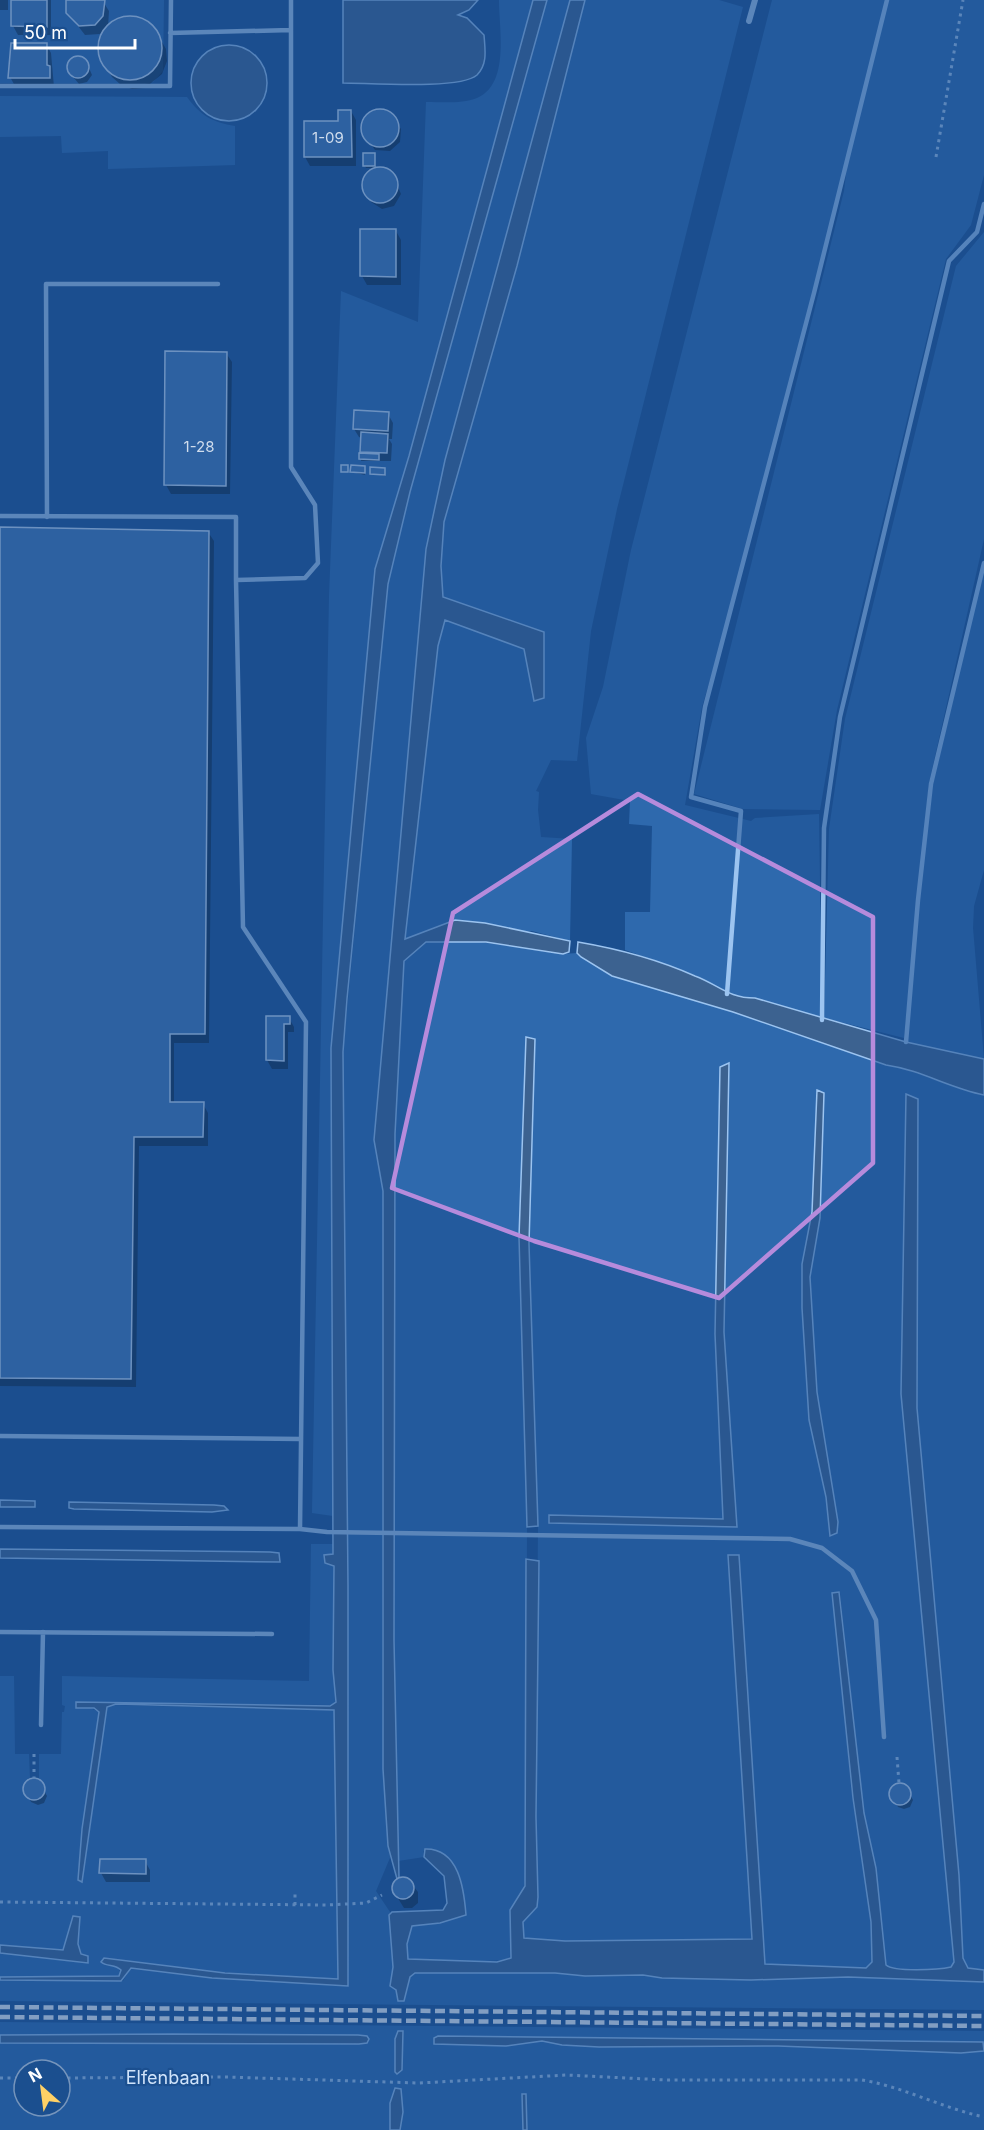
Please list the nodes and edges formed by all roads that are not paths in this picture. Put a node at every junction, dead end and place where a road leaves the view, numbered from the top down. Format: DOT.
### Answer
graph roads {
  1 [pos="171,0"];
  2 [pos="291,0"];
  3 [pos="755,0"];
  4 [pos="749,21"];
  5 [pos="291,30"];
  6 [pos="171,33"];
  7 [pos="0,86"];
  8 [pos="218,284"];
  9 [pos="0,516"];
  10 [pos="47,517"];
  11 [pos="236,580"];
  12 [pos="0,1436"];
  13 [pos="301,1439"];
  14 [pos="0,1527"];
  15 [pos="300,1529"];
  16 [pos="0,1632"];
  17 [pos="43,1632"];
  18 [pos="272,1634"];
  19 [pos="41,1725"];
  20 [pos="884,1737"];
  1 -- 6 [label="lane"];
  2 -- 5 [label="lane"];
  3 -- 4 [label="street"];
  5 -- 6 [label="lane"];
  5 -- 11 [label="lane"];
  6 -- 7 [label="lane"];
  8 -- 10 [label="lane"];
  9 -- 10 [label="lane"];
  10 -- 11 [label="lane"];
  11 -- 13 [label="lane"];
  12 -- 13 [label="lane"];
  13 -- 15 [label="lane"];
  14 -- 15 [label="lane"];
  15 -- 20 [label="lane"];
  16 -- 17 [label="lane"];
  17 -- 18 [label="lane"];
  17 -- 19 [label="lane"];
}
